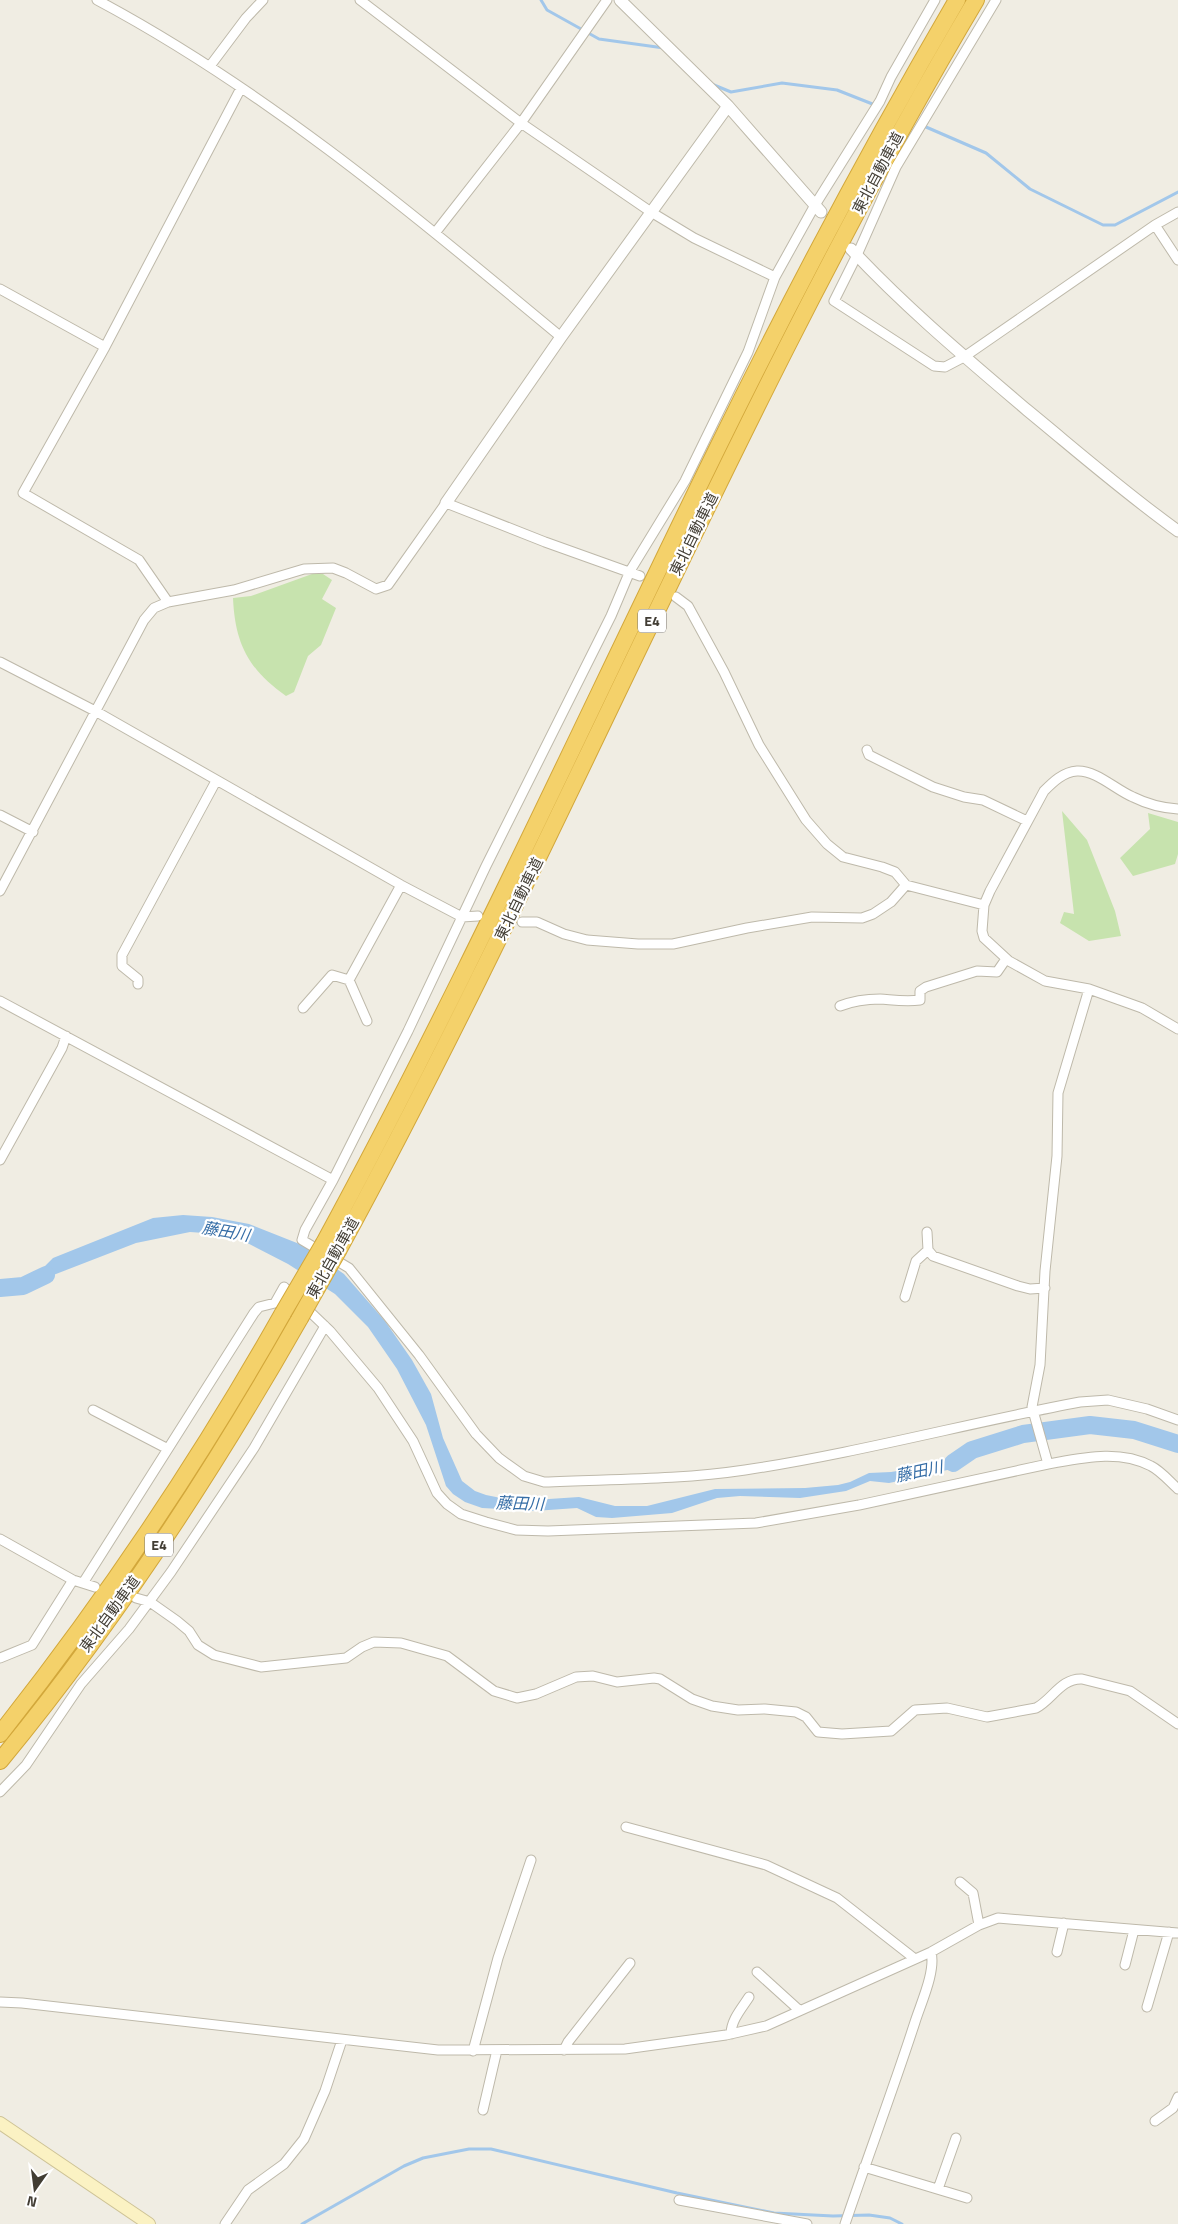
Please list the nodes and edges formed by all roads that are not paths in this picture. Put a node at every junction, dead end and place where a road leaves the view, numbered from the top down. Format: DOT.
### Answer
graph roads {
  1 [pos="97,0"];
  2 [pos="263,0"];
  3 [pos="360,0"];
  4 [pos="607,0"];
  5 [pos="620,0"];
  6 [pos="935,0"];
  7 [pos="957,0"];
  8 [pos="976,0"];
  9 [pos="996,0"];
  10 [pos="210,66"];
  11 [pos="240,88"];
  12 [pos="728,106"];
  13 [pos="521,123"];
  14 [pos="818,209"];
  15 [pos="651,212"];
  16 [pos="1178,212"];
  17 [pos="1155,225"];
  18 [pos="435,233"];
  19 [pos="854,252"];
  20 [pos="1178,260"];
  21 [pos="775,277"];
  22 [pos="0,289"];
  23 [pos="561,337"];
  24 [pos="105,347"];
  25 [pos="964,357"];
  26 [pos="446,503"];
  27 [pos="1178,531"];
  28 [pos="630,571"];
  29 [pos="640,576"];
  30 [pos="676,597"];
  31 [pos="168,602"];
  32 [pos="0,662"];
  33 [pos="97,712"];
  34 [pos="867,750"];
  35 [pos="216,781"];
  36 [pos="1178,809"];
  37 [pos="0,815"];
  38 [pos="1026,821"];
  39 [pos="33,832"];
  40 [pos="400,885"];
  41 [pos="906,885"];
  42 [pos="0,890"];
  43 [pos="984,905"];
  44 [pos="478,916"];
  45 [pos="462,917"];
  46 [pos="522,922"];
  47 [pos="1006,959"];
  48 [pos="350,980"];
  49 [pos="138,984"];
  50 [pos="1089,990"];
  51 [pos="0,1001"];
  52 [pos="840,1006"];
  53 [pos="303,1008"];
  54 [pos="366,1021"];
  55 [pos="1178,1029"];
  56 [pos="66,1036"];
  57 [pos="0,1160"];
  58 [pos="333,1180"];
  59 [pos="927,1232"];
  60 [pos="928,1250"];
  61 [pos="1045,1288"];
  62 [pos="905,1297"];
  63 [pos="325,1326"];
  64 [pos="93,1410"];
  65 [pos="1034,1413"];
  66 [pos="1178,1420"];
  67 [pos="168,1449"];
  68 [pos="1047,1460"];
  69 [pos="1178,1489"];
  70 [pos="0,1539"];
  71 [pos="78,1582"];
  72 [pos="95,1587"];
  73 [pos="136,1598"];
  74 [pos="150,1602"];
  75 [pos="0,1658"];
  76 [pos="1178,1724"];
  77 [pos="0,1734"];
  78 [pos="0,1760"];
  79 [pos="0,1792"];
  80 [pos="626,1827"];
  81 [pos="531,1860"];
  82 [pos="960,1882"];
  83 [pos="1064,1923"];
  84 [pos="979,1925"];
  85 [pos="1134,1930"];
  86 [pos="1173,1932"];
  87 [pos="931,1952"];
  88 [pos="1057,1952"];
  89 [pos="916,1959"];
  90 [pos="630,1963"];
  91 [pos="1125,1965"];
  92 [pos="757,1972"];
  93 [pos="749,1997"];
  94 [pos="0,2002"];
  95 [pos="1147,2007"];
  96 [pos="800,2010"];
  97 [pos="731,2034"];
  98 [pos="342,2040"];
  99 [pos="473,2050"];
  100 [pos="497,2050"];
  101 [pos="564,2050"];
  102 [pos="1178,2097"];
  103 [pos="483,2110"];
  104 [pos="1155,2121"];
  105 [pos="0,2123"];
  106 [pos="956,2138"];
  107 [pos="864,2167"];
  108 [pos="938,2190"];
  109 [pos="967,2198"];
  110 [pos="679,2200"];
  111 [pos="149,2224"];
  112 [pos="225,2224"];
  113 [pos="807,2224"];
  114 [pos="845,2224"];
  1 -- 10 [label="street"];
  2 -- 10 [label="street"];
  3 -- 13 [label="street"];
  4 -- 13 [label="street"];
  5 -- 12 [label="street"];
  6 -- 14 [label="street"];
  7 -- 77 [label="highway, 東北自動車道 / E4, bridge"];
  8 -- 78 [label="highway, 東北自動車道 / E4, bridge"];
  9 -- 19 [label="street"];
  10 -- 11 [label="street"];
  11 -- 18 [label="street"];
  11 -- 24 [label="street"];
  12 -- 14 [label="street"];
  12 -- 15 [label="street"];
  13 -- 15 [label="street"];
  13 -- 18 [label="street"];
  14 -- 21 [label="street"];
  15 -- 21 [label="street"];
  15 -- 23 [label="street"];
  16 -- 17 [label="street"];
  17 -- 20 [label="street"];
  17 -- 25 [label="street"];
  18 -- 23 [label="street"];
  19 -- 25 [label="street"];
  19 -- 25 [label="street"];
  21 -- 28 [label="street"];
  22 -- 24 [label="street"];
  23 -- 26 [label="street"];
  24 -- 31 [label="street"];
  25 -- 27 [label="street"];
  26 -- 28 [label="street"];
  26 -- 31 [label="street"];
  28 -- 29 [label="street"];
  28 -- 45 [label="street"];
  30 -- 41 [label="street"];
  31 -- 33 [label="street"];
  32 -- 33 [label="street"];
  33 -- 35 [label="street"];
  33 -- 39 [label="street"];
  34 -- 38 [label="street"];
  35 -- 40 [label="street"];
  35 -- 49 [label="street"];
  36 -- 38 [label="street"];
  37 -- 39 [label="street"];
  38 -- 43 [label="street"];
  39 -- 42 [label="street"];
  40 -- 45 [label="street"];
  40 -- 48 [label="street"];
  41 -- 43 [label="street"];
  41 -- 46 [label="street"];
  43 -- 47 [label="street"];
  44 -- 45 [label="street"];
  45 -- 58 [label="street"];
  47 -- 50 [label="street"];
  47 -- 52 [label="street"];
  48 -- 53 [label="street"];
  48 -- 54 [label="street"];
  50 -- 55 [label="street"];
  50 -- 61 [label="street"];
  51 -- 56 [label="street"];
  56 -- 57 [label="street"];
  56 -- 58 [label="street"];
  58 -- 65 [label="street"];
  59 -- 60 [label="street"];
  60 -- 61 [label="street"];
  60 -- 62 [label="street"];
  61 -- 65 [label="street"];
  63 -- 67 [label="street"];
  63 -- 68 [label="street"];
  63 -- 74 [label="street"];
  64 -- 67 [label="street"];
  65 -- 66 [label="street"];
  65 -- 68 [label="street"];
  67 -- 71 [label="street"];
  68 -- 69 [label="street"];
  70 -- 71 [label="street"];
  71 -- 72 [label="street"];
  71 -- 75 [label="street"];
  73 -- 74 [label="street"];
  74 -- 76 [label="street"];
  74 -- 79 [label="street"];
  80 -- 89 [label="street"];
  81 -- 99 [label="street"];
  82 -- 84 [label="street"];
  83 -- 84 [label="street"];
  83 -- 85 [label="street"];
  83 -- 88 [label="street"];
  84 -- 87 [label="street"];
  85 -- 86 [label="street"];
  85 -- 91 [label="street"];
  86 -- 95 [label="street"];
  87 -- 89 [label="street"];
  87 -- 107 [label="street"];
  89 -- 96 [label="street"];
  90 -- 101 [label="street"];
  92 -- 96 [label="street"];
  93 -- 97 [label="street"];
  94 -- 98 [label="street"];
  96 -- 97 [label="street"];
  97 -- 101 [label="street"];
  98 -- 99 [label="street"];
  98 -- 112 [label="street"];
  99 -- 100 [label="street"];
  100 -- 101 [label="street"];
  100 -- 103 [label="street"];
  102 -- 104 [label="street"];
  105 -- 111 [label="main road"];
  106 -- 108 [label="street"];
  107 -- 108 [label="street"];
  107 -- 114 [label="street"];
  108 -- 109 [label="street"];
  110 -- 113 [label="street"];
}
